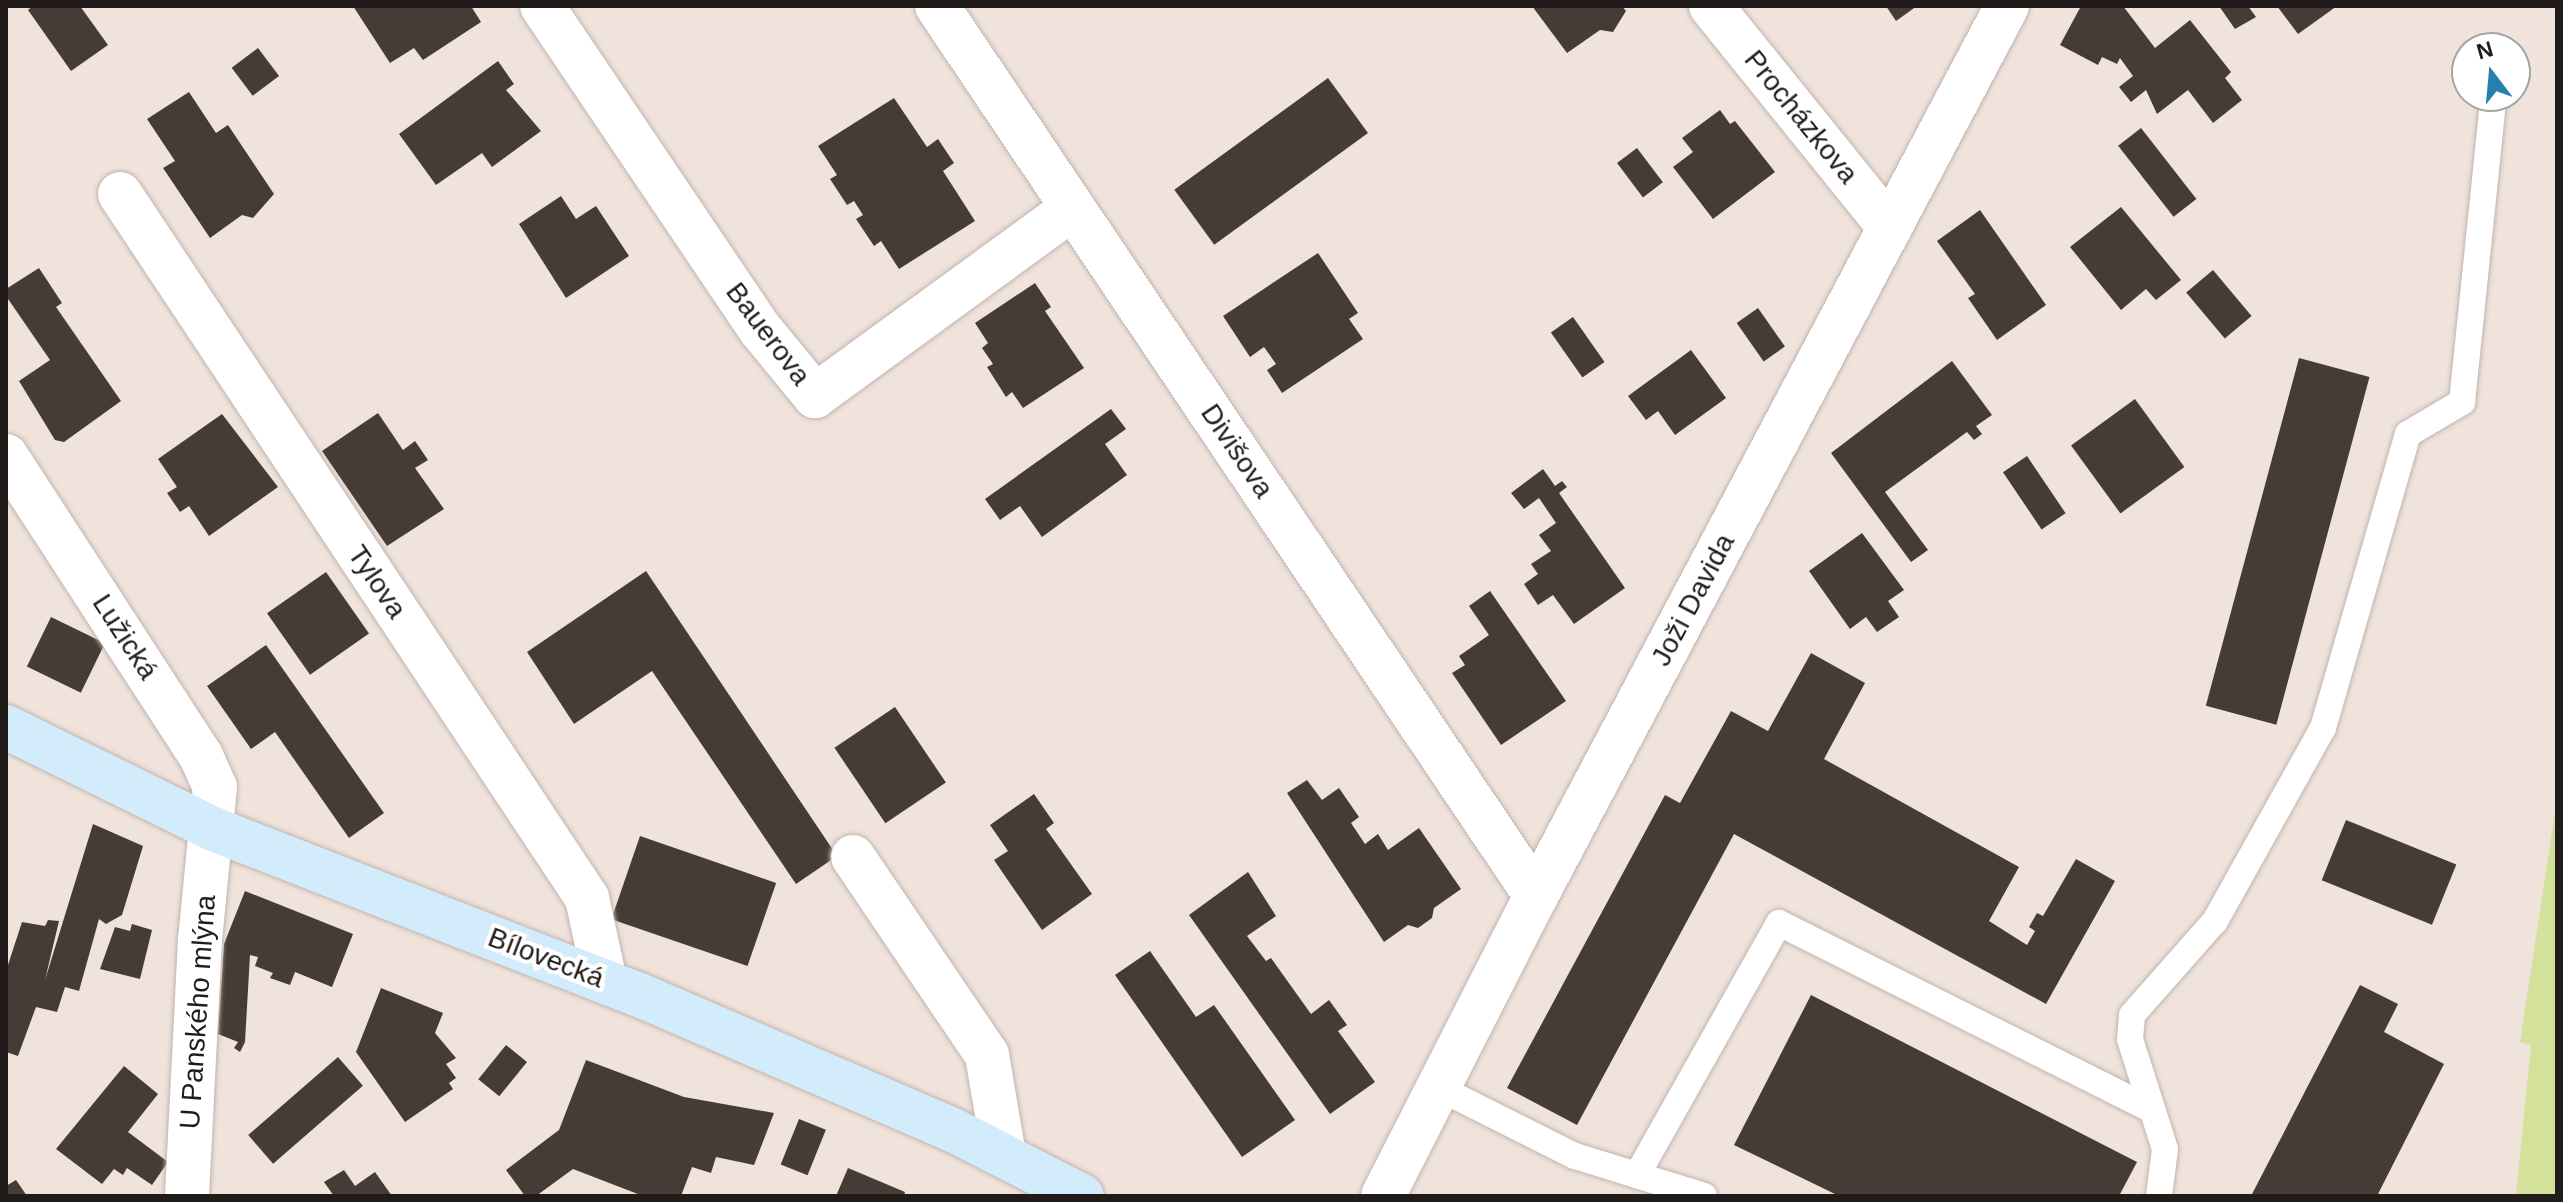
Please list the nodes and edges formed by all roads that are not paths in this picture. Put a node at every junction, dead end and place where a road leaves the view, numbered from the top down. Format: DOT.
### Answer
graph roads {
  1 [pos="542,6"];
  2 [pos="937,6"];
  3 [pos="1711,6"];
  4 [pos="2007,6"];
  5 [pos="2492,112"];
  6 [pos="120,194"];
  7 [pos="1073,208"];
  8 [pos="1890,228"];
  9 [pos="6,456"];
  10 [pos="6,727"];
  11 [pos="213,829"];
  12 [pos="853,857"];
  13 [pos="1536,896"];
  14 [pos="605,981"];
  15 [pos="1437,1087"];
  16 [pos="2152,1110"];
  17 [pos="1004,1155"];
  18 [pos="1637,1175"];
  19 [pos="187,1196"];
  20 [pos="1082,1196"];
  21 [pos="1383,1196"];
  22 [pos="1704,1196"];
  23 [pos="2159,1196"];
  1 -- 7 [label="street, Bauerova"];
  2 -- 7 [label="street, Divišova"];
  3 -- 8 [label="street, Procházkova"];
  4 -- 8 [label="street, Joži Davida"];
  5 -- 16 [label="lane"];
  6 -- 14 [label="street, Tylova"];
  7 -- 13 [label="street, Divišova"];
  8 -- 13 [label="street, Joži Davida"];
  9 -- 11 [label="street, Lužická"];
  10 -- 11 [label="main road, Bílovecká"];
  11 -- 14 [label="main road, Bílovecká"];
  11 -- 19 [label="street, U Panského mlýna"];
  12 -- 17 [label="street"];
  13 -- 15 [label="street, Joži Davida"];
  14 -- 17 [label="main road, Bílovecká"];
  15 -- 18 [label="lane"];
  15 -- 21 [label="street, Joži Davida"];
  16 -- 18 [label="lane"];
  16 -- 23 [label="lane"];
  17 -- 20 [label="main road, Bílovecká"];
  18 -- 22 [label="lane"];
}
